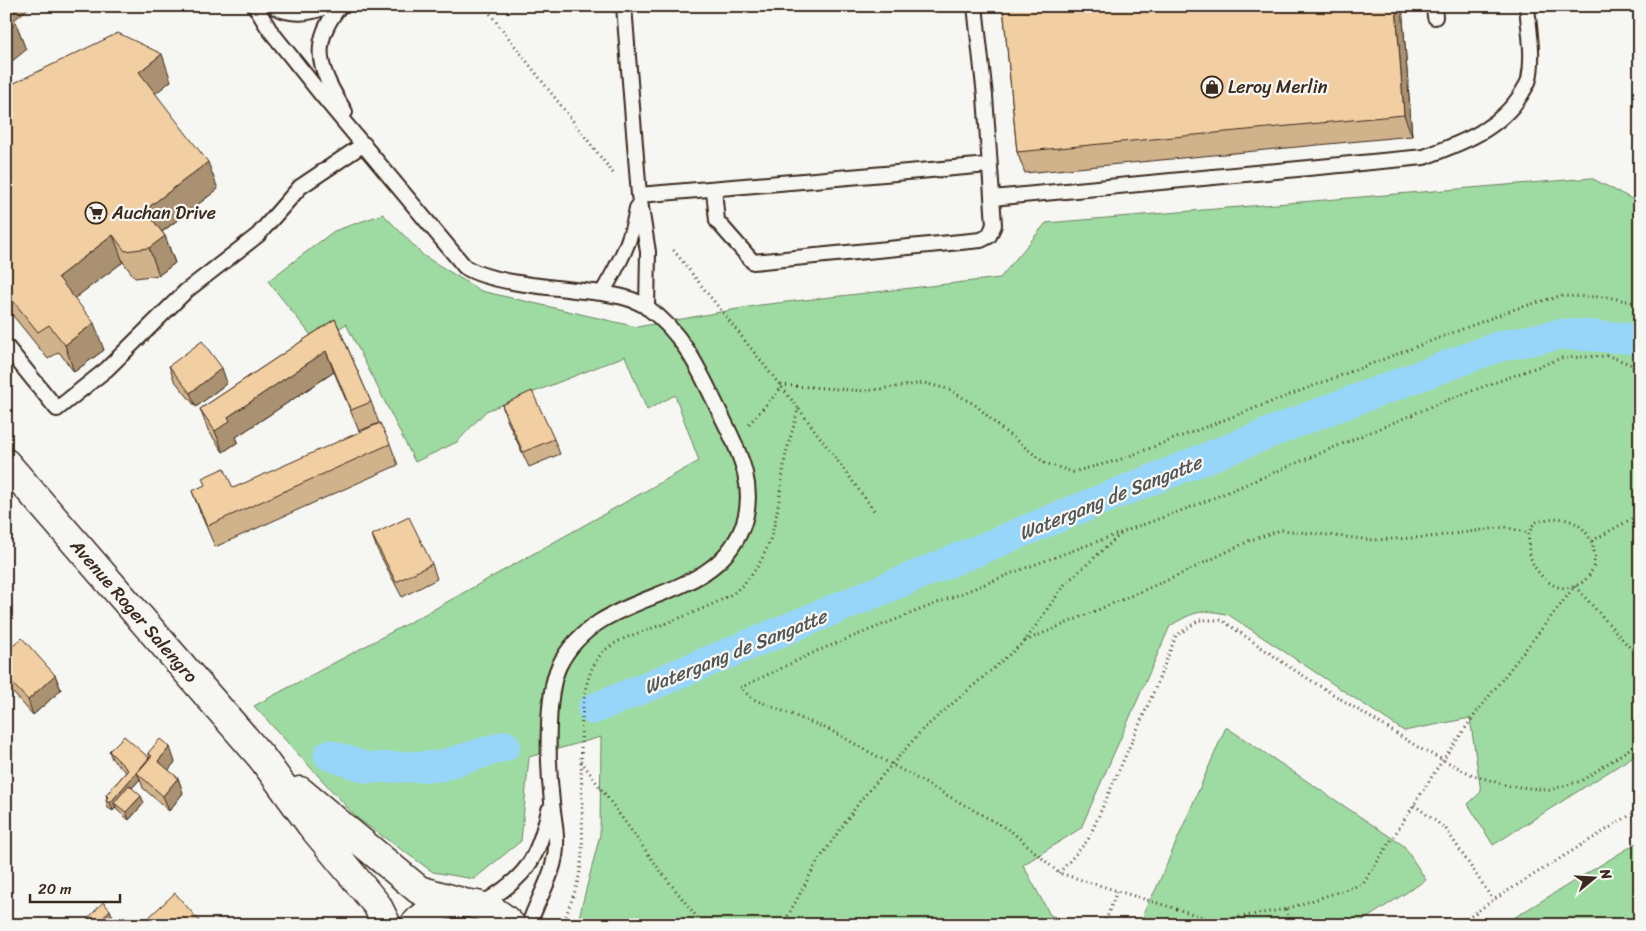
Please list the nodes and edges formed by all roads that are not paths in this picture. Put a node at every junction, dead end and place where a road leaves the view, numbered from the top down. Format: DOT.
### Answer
graph roads {
  1 [pos="255,6"];
  2 [pos="273,6"];
  3 [pos="328,6"];
  4 [pos="340,6"];
  5 [pos="624,6"];
  6 [pos="975,6"];
  7 [pos="1527,6"];
  8 [pos="363,142"];
  9 [pos="989,165"];
  10 [pos="714,190"];
  11 [pos="992,198"];
  12 [pos="639,203"];
  13 [pos="602,293"];
  14 [pos="648,308"];
  15 [pos="6,346"];
  16 [pos="6,463"];
  17 [pos="262,758"];
  18 [pos="552,799"];
  19 [pos="471,904"];
  20 [pos="387,925"];
  21 [pos="414,925"];
  22 [pos="511,925"];
  23 [pos="528,925"];
  1 -- 8 [label="lane"];
  2 -- 3 [label="lane"];
  4 -- 8 [label="lane"];
  5 -- 12 [label="lane"];
  6 -- 9 [label="lane"];
  7 -- 11 [label="lane"];
  8 -- 13 [label="lane"];
  8 -- 15 [label="lane"];
  9 -- 10 [label="lane"];
  9 -- 11 [label="lane"];
  10 -- 11 [label="lane"];
  10 -- 12 [label="lane"];
  12 -- 13 [label="lane"];
  12 -- 14 [label="lane"];
  13 -- 14 [label="lane"];
  14 -- 18 [label="lane"];
  16 -- 17 [label="main road, Avenue Roger Salengro"];
  17 -- 19 [label="main road, Avenue Roger Salengro"];
  17 -- 20 [label="main road, Avenue Roger Salengro"];
  18 -- 19 [label="lane"];
  18 -- 23 [label="lane"];
  19 -- 21 [label="main road"];
  19 -- 22 [label="main road, Avenue Roger Salengro"];
}
